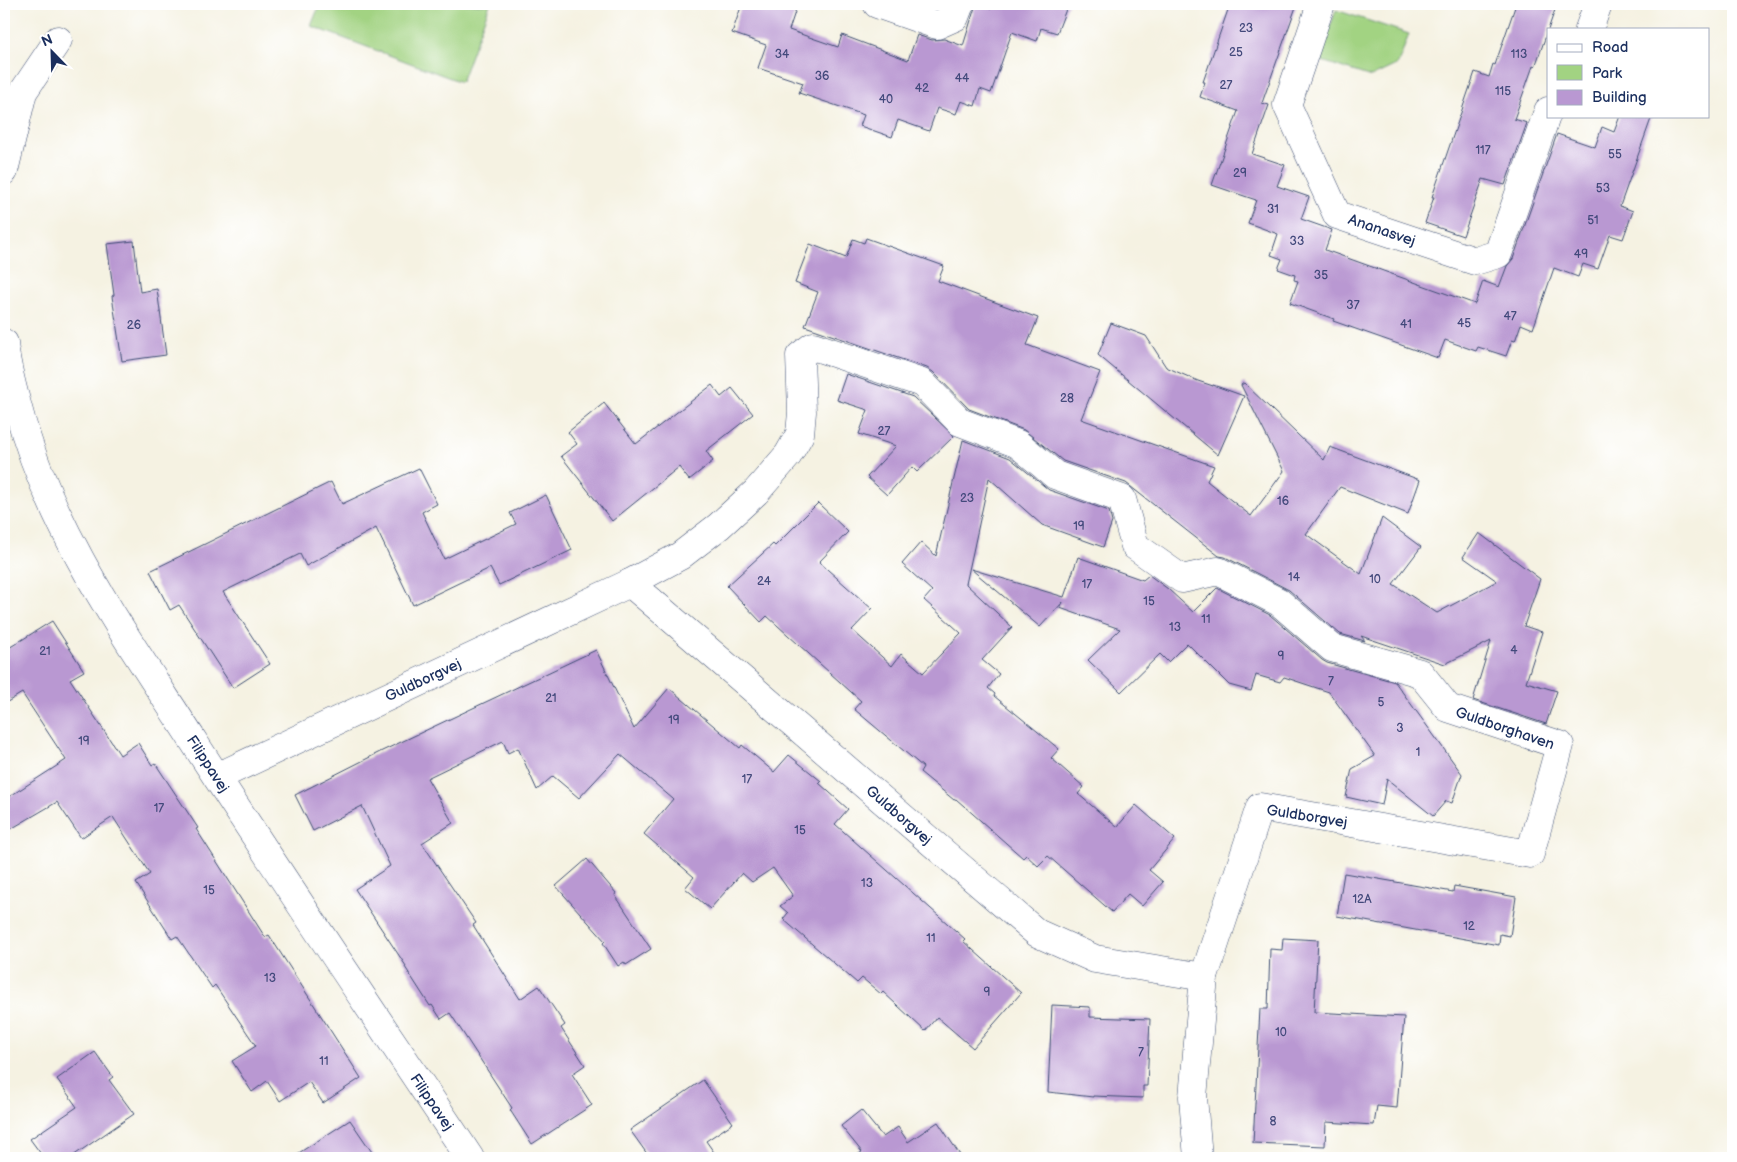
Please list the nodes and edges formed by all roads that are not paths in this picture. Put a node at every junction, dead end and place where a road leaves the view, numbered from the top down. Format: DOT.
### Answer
graph roads {
  1 [pos="877,4"];
  2 [pos="960,4"];
  3 [pos="1321,4"];
  4 [pos="1598,4"];
  5 [pos="1589,28"];
  6 [pos="58,40"];
  7 [pos="1547,114"];
  8 [pos="4,171"];
  9 [pos="4,343"];
  10 [pos="813,346"];
  11 [pos="630,583"];
  12 [pos="217,778"];
  13 [pos="1530,854"];
  14 [pos="1204,977"];
  15 [pos="470,1158"];
  16 [pos="1198,1158"];
  1 -- 2 [label="street"];
  3 -- 7 [label="street, Ananasvej"];
  4 -- 5 [label="street"];
  6 -- 8 [label="street"];
  9 -- 12 [label="street, Filippavej"];
  10 -- 11 [label="street, Guldborgvej"];
  10 -- 13 [label="street, Guldborghaven"];
  11 -- 12 [label="street, Guldborgvej"];
  11 -- 14 [label="street, Guldborgvej"];
  12 -- 15 [label="street, Filippavej"];
  13 -- 14 [label="street, Guldborgvej"];
  14 -- 16 [label="street, Guldborgvej"];
}
